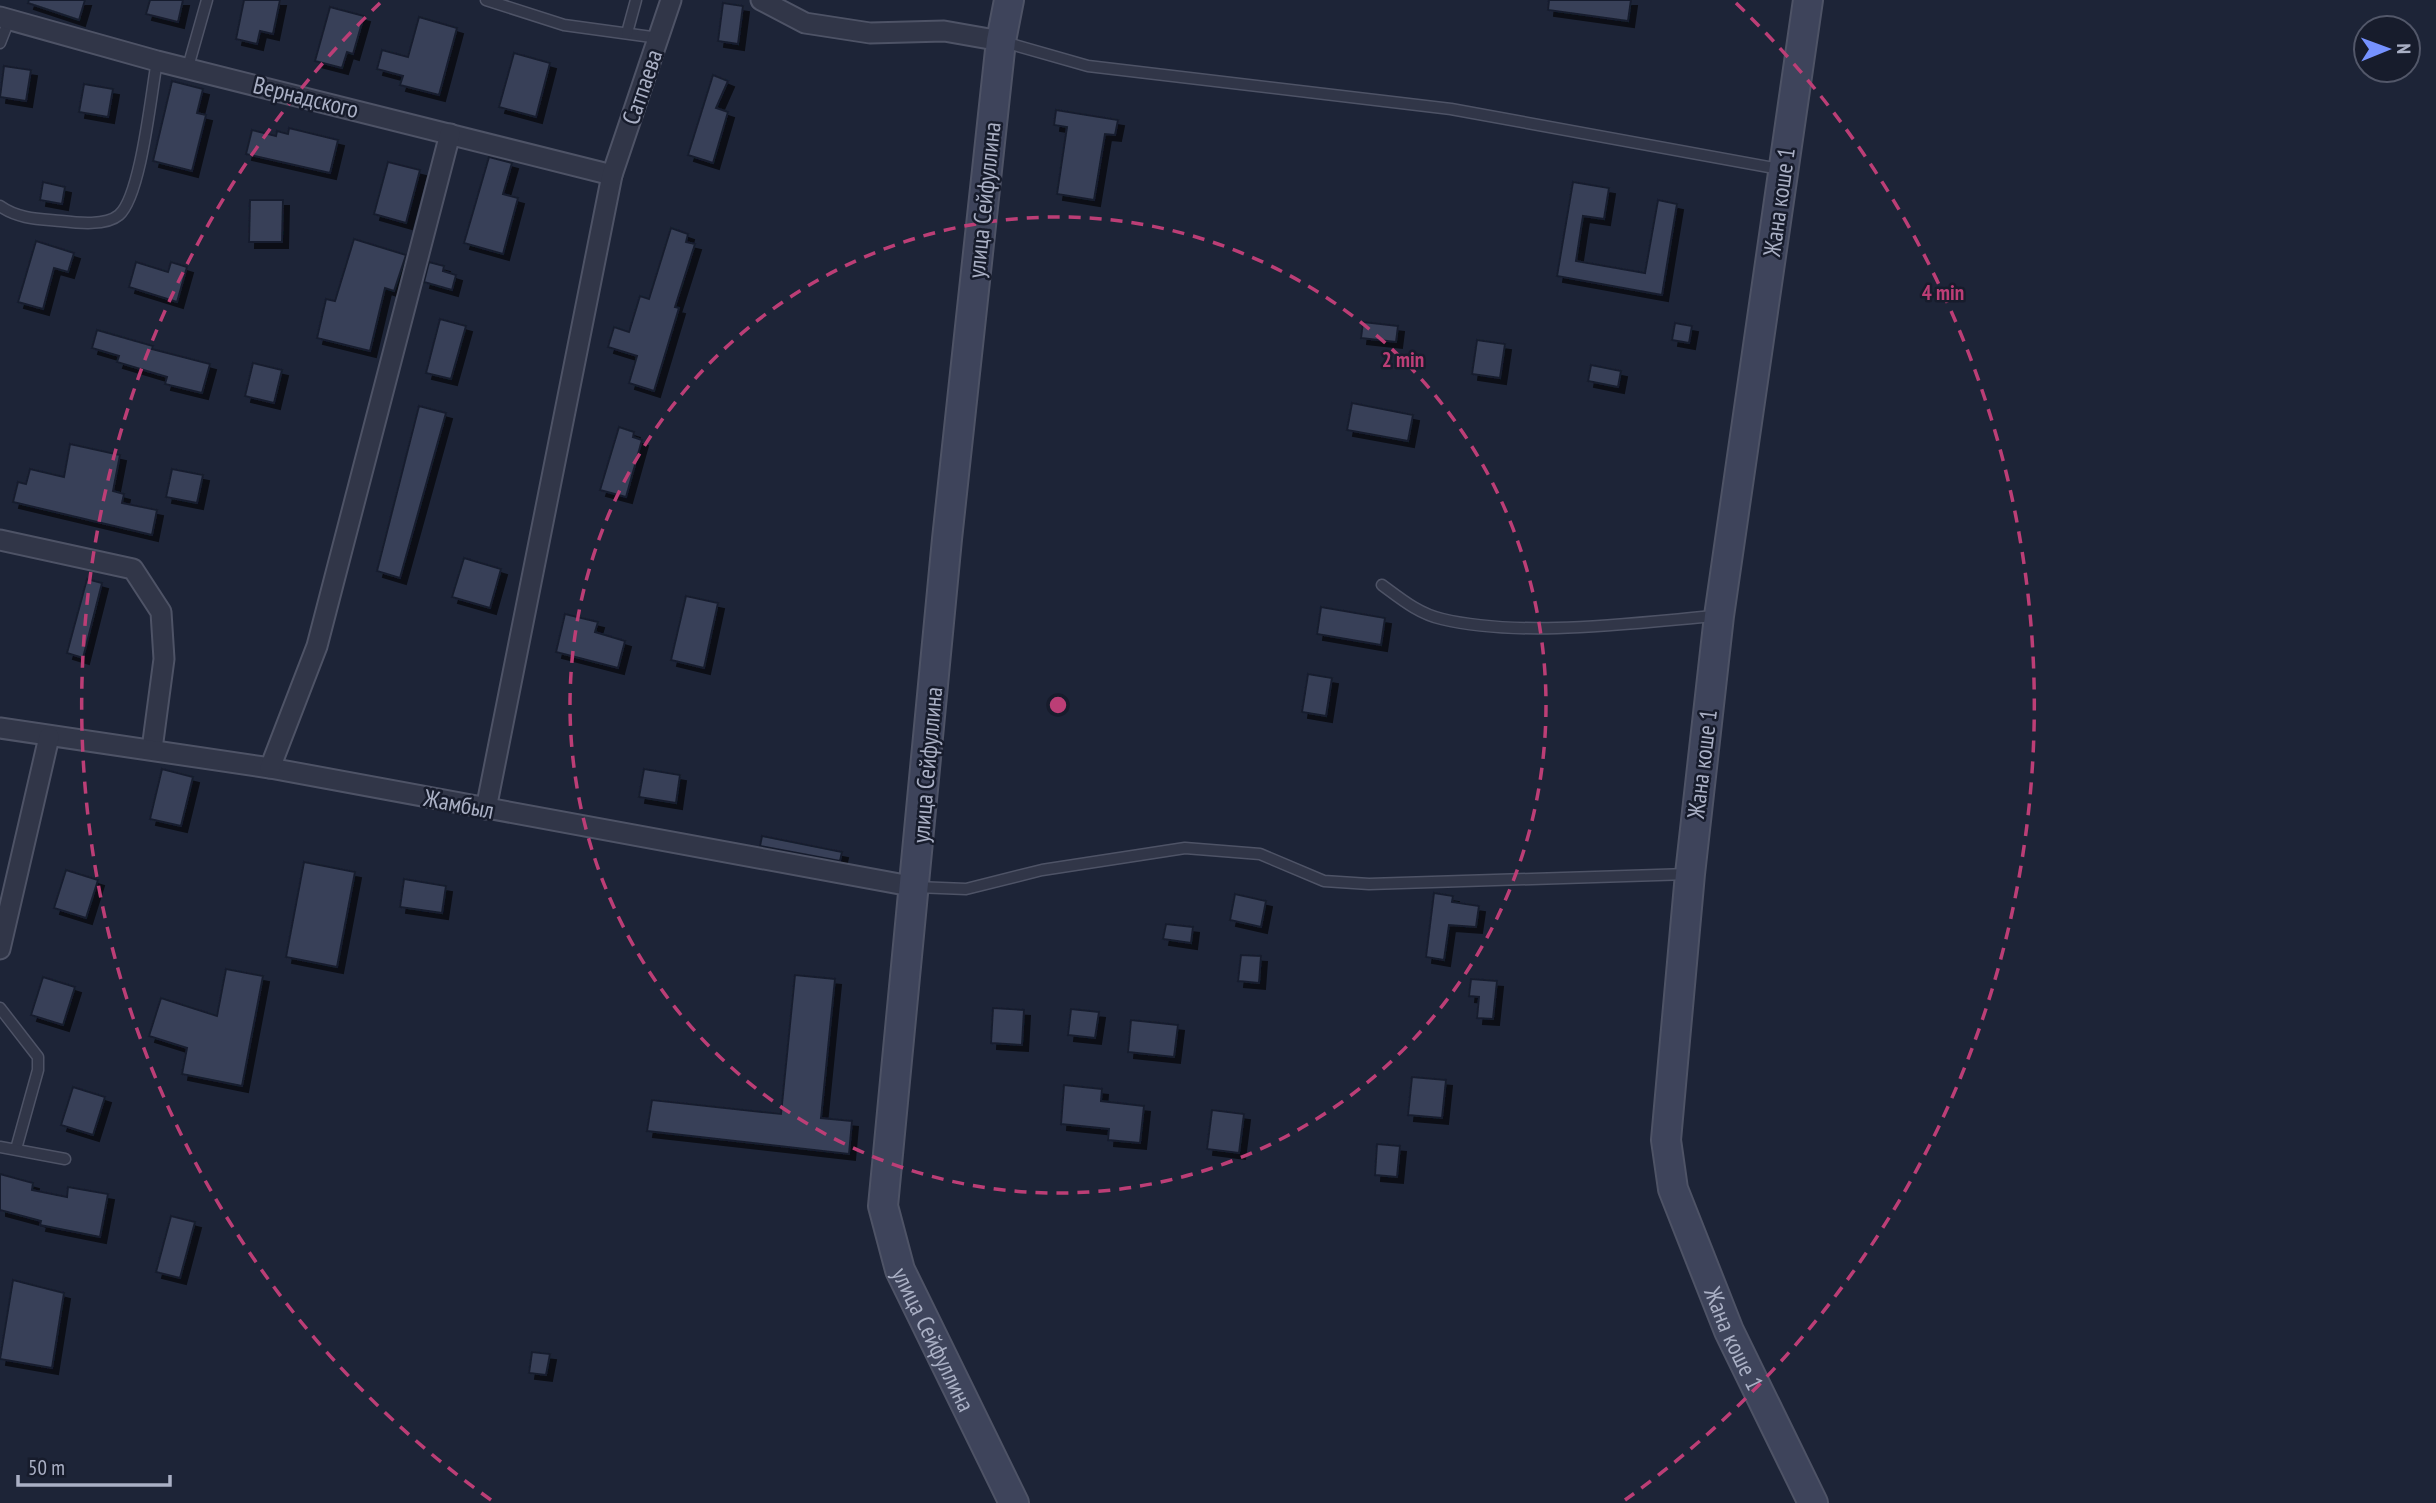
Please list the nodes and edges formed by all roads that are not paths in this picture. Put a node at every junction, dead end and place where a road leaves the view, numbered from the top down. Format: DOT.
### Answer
graph roads {
  1 [pos="207,0"];
  2 [pos="486,0"];
  3 [pos="636,0"];
  4 [pos="671,0"];
  5 [pos="761,0"];
  6 [pos="1009,0"];
  7 [pos="1808,0"];
  8 [pos="5,19"];
  9 [pos="627,33"];
  10 [pos="659,38"];
  11 [pos="1001,41"];
  12 [pos="0,43"];
  13 [pos="157,61"];
  14 [pos="188,67"];
  15 [pos="450,134"];
  16 [pos="1784,169"];
  17 [pos="612,175"];
  18 [pos="0,206"];
  19 [pos="0,540"];
  20 [pos="1382,585"];
  21 [pos="1719,616"];
  22 [pos="0,728"];
  23 [pos="49,737"];
  24 [pos="152,749"];
  25 [pos="270,768"];
  26 [pos="486,809"];
  27 [pos="1690,874"];
  28 [pos="916,887"];
  29 [pos="0,949"];
  30 [pos="0,1009"];
  31 [pos="0,1147"];
  32 [pos="16,1149"];
  33 [pos="65,1159"];
  34 [pos="1014,1503"];
  35 [pos="1814,1503"];
  1 -- 14 [label="lane"];
  2 -- 9 [label="lane"];
  3 -- 9 [label="lane"];
  4 -- 10 [label="street, Сатпаева"];
  5 -- 11 [label="street"];
  6 -- 11 [label="street, улица Сейфуллина"];
  7 -- 16 [label="street, Жана коше 1"];
  8 -- 12 [label="lane"];
  8 -- 13 [label="street, Вернадского"];
  9 -- 10 [label="lane"];
  10 -- 17 [label="street, Сатпаева"];
  11 -- 16 [label="lane"];
  11 -- 28 [label="street, улица Сейфуллина"];
  13 -- 14 [label="street, Вернадского"];
  13 -- 18 [label="lane"];
  14 -- 15 [label="street, Вернадского"];
  15 -- 17 [label="street, Вернадского"];
  15 -- 25 [label="street"];
  16 -- 21 [label="street, Жана коше 1"];
  17 -- 26 [label="street, Сатпаева"];
  19 -- 24 [label="street"];
  20 -- 21 [label="lane"];
  21 -- 27 [label="street, Жана коше 1"];
  22 -- 23 [label="street, Жамбыл"];
  23 -- 24 [label="street, Жамбыл"];
  23 -- 29 [label="street"];
  24 -- 25 [label="street, Жамбыл"];
  25 -- 26 [label="street, Жамбыл"];
  26 -- 28 [label="street, Жамбыл"];
  27 -- 28 [label="lane"];
  27 -- 35 [label="street, Жана коше 1"];
  28 -- 34 [label="street, улица Сейфуллина"];
  30 -- 32 [label="lane"];
  31 -- 32 [label="lane"];
  32 -- 33 [label="lane"];
}
